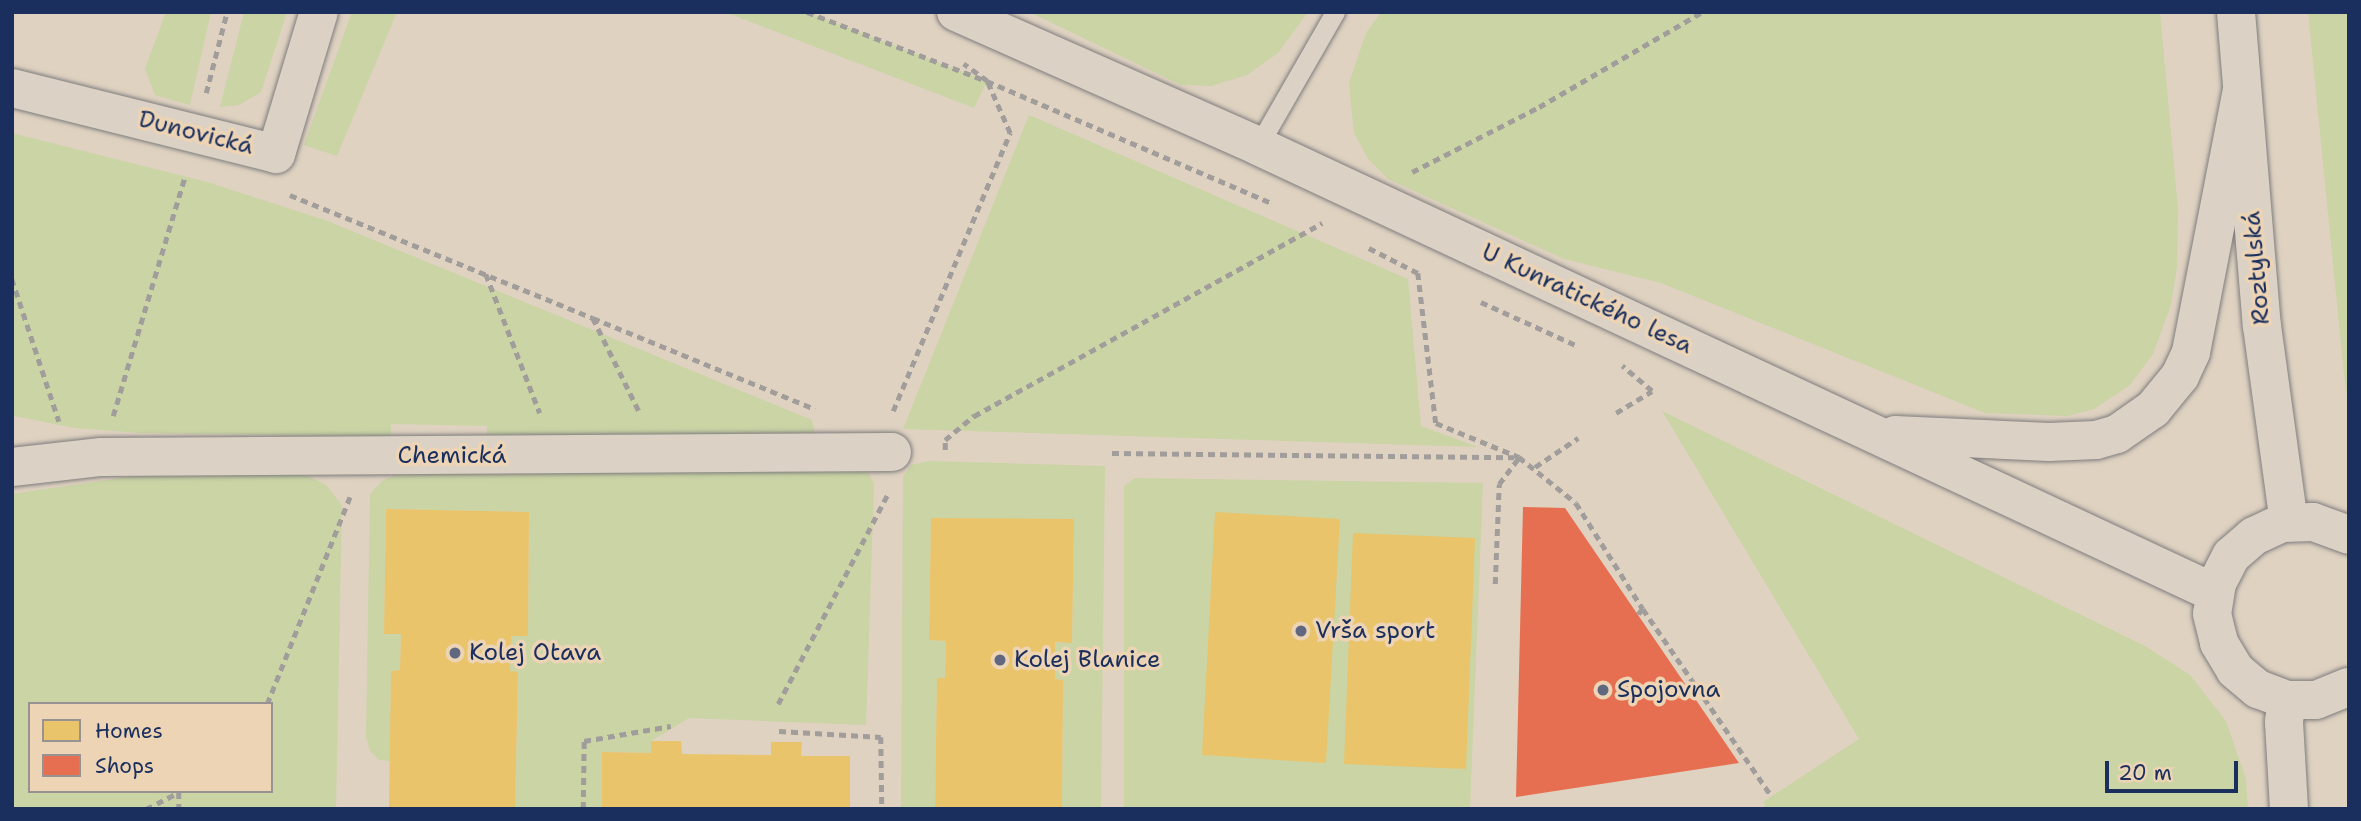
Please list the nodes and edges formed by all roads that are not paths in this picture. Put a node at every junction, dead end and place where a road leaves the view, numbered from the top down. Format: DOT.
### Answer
graph roads {
  1 [pos="319,12"];
  2 [pos="956,12"];
  3 [pos="1335,12"];
  4 [pos="2236,12"];
  5 [pos="12,88"];
  6 [pos="2242,89"];
  7 [pos="1258,146"];
  8 [pos="1877,434"];
  9 [pos="892,452"];
  10 [pos="12,467"];
  11 [pos="2289,522"];
  12 [pos="2349,535"];
  13 [pos="2216,593"];
  14 [pos="2347,690"];
  15 [pos="2287,700"];
  16 [pos="2288,809"];
  1 -- 5 [label="street, Dunovická"];
  2 -- 7 [label="street, U Kunratického lesa"];
  3 -- 7 [label="lane"];
  4 -- 6 [label="street, Roztylská"];
  6 -- 8 [label="street"];
  6 -- 11 [label="street, Roztylská"];
  7 -- 8 [label="street, U Kunratického lesa"];
  8 -- 13 [label="street, U Kunratického lesa"];
  9 -- 10 [label="street, Chemická"];
  11 -- 12 [label="street"];
  11 -- 13 [label="street"];
  13 -- 15 [label="street"];
  14 -- 15 [label="street"];
  15 -- 16 [label="street"];
}
